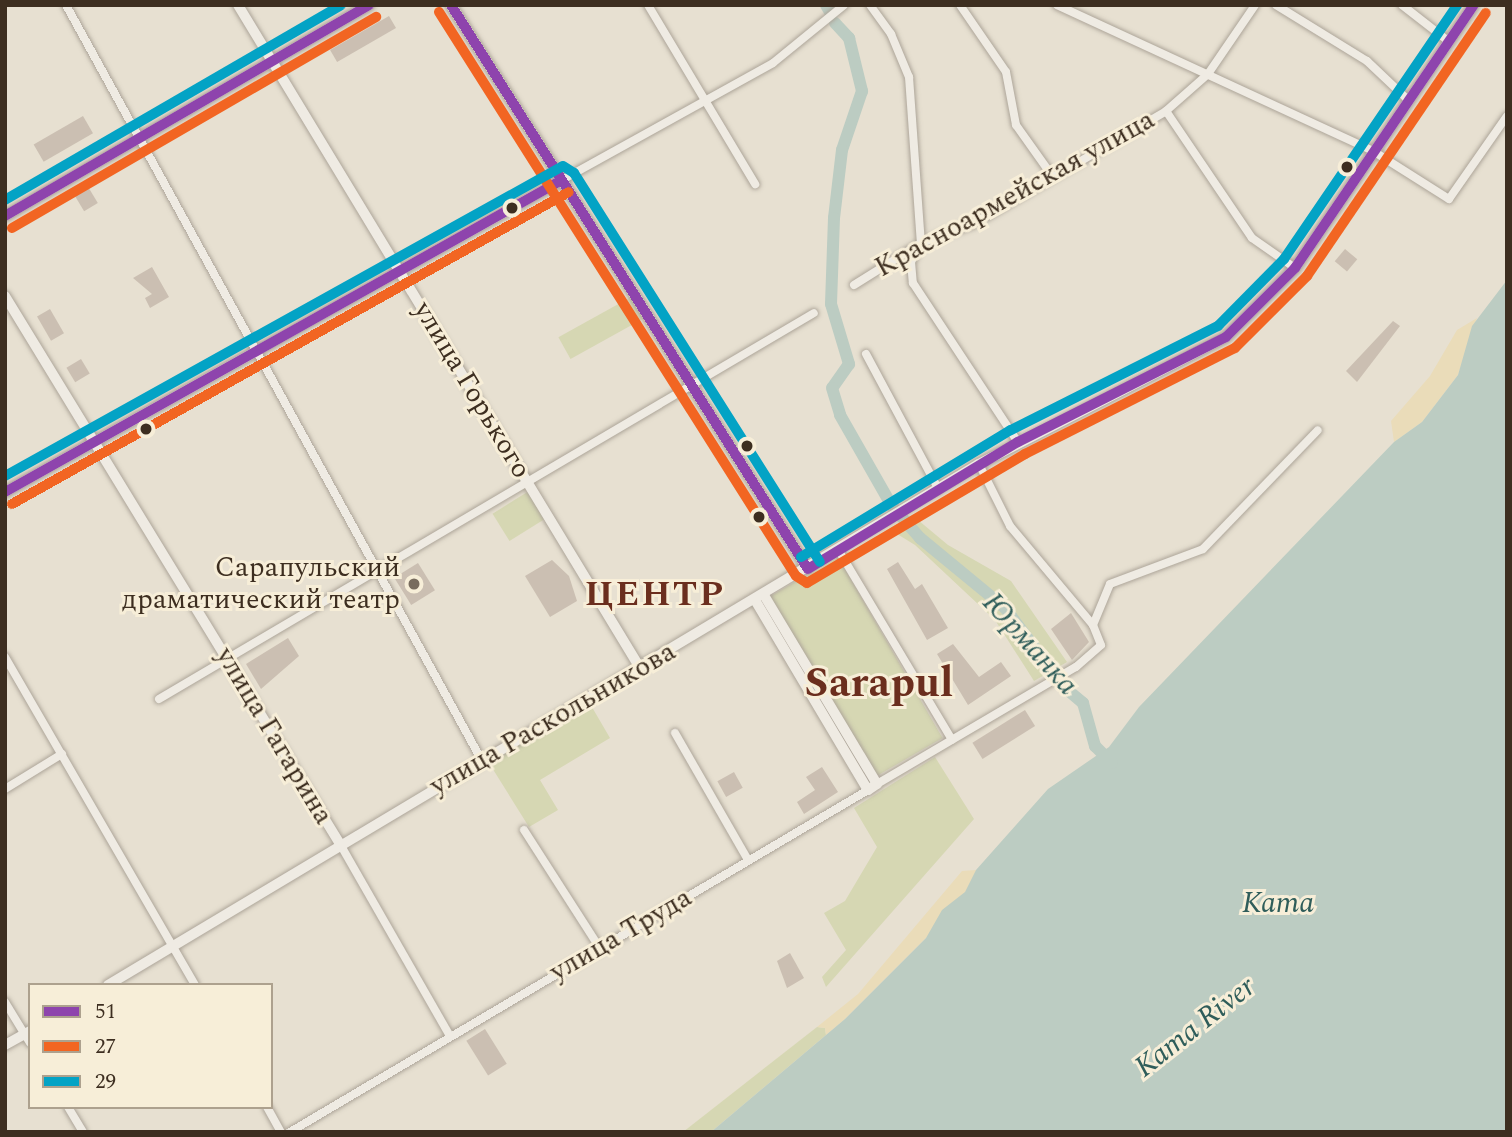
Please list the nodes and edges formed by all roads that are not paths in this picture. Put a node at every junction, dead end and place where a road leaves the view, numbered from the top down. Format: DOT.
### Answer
graph roads {
  1 [pos="66,5"];
  2 [pos="239,5"];
  3 [pos="369,5"];
  4 [pos="451,5"];
  5 [pos="648,5"];
  6 [pos="844,5"];
  7 [pos="870,5"];
  8 [pos="960,5"];
  9 [pos="1057,5"];
  10 [pos="1255,5"];
  11 [pos="1276,5"];
  12 [pos="1402,5"];
  13 [pos="1474,5"];
  14 [pos="1448,41"];
  15 [pos="272,62"];
  16 [pos="1208,74"];
  17 [pos="1406,98"];
  18 [pos="704,100"];
  19 [pos="1166,111"];
  20 [pos="1507,116"];
  21 [pos="141,137"];
  22 [pos="1373,151"];
  23 [pos="1053,177"];
  24 [pos="562,180"];
  25 [pos="755,184"];
  26 [pos="5,216"];
  27 [pos="921,243"];
  28 [pos="1296,268"];
  29 [pos="400,271"];
  30 [pos="854,285"];
  31 [pos="5,296"];
  32 [pos="814,313"];
  33 [pos="259,350"];
  34 [pos="866,354"];
  35 [pos="694,388"];
  36 [pos="1318,430"];
  37 [pos="1018,442"];
  38 [pos="93,443"];
  39 [pos="979,464"];
  40 [pos="529,484"];
  41 [pos="5,492"];
  42 [pos="935,492"];
  43 [pos="839,551"];
  44 [pos="808,569"];
  45 [pos="379,572"];
  46 [pos="760,598"];
  47 [pos="1093,625"];
  48 [pos="5,657"];
  49 [pos="229,660"];
  50 [pos="640,668"];
  51 [pos="159,699"];
  52 [pos="675,733"];
  53 [pos="952,740"];
  54 [pos="62,754"];
  55 [pos="481,759"];
  56 [pos="873,787"];
  57 [pos="5,789"];
  58 [pos="524,830"];
  59 [pos="340,844"];
  60 [pos="748,860"];
  61 [pos="173,946"];
  62 [pos="600,947"];
  63 [pos="111,983"];
  64 [pos="194,983"];
  65 [pos="5,1002"];
  66 [pos="28,1036"];
  67 [pos="450,1036"];
  68 [pos="5,1045"];
  69 [pos="69,1109"];
  70 [pos="268,1109"];
  71 [pos="83,1132"];
  72 [pos="281,1132"];
  73 [pos="290,1132"];
  1 -- 21 [label="street"];
  2 -- 15 [label="main road, улица Горького"];
  3 -- 15 [label="main road"];
  4 -- 24 [label="main road"];
  5 -- 18 [label="street"];
  6 -- 18 [label="street"];
  7 -- 27 [label="street"];
  8 -- 23 [label="street"];
  9 -- 16 [label="street"];
  10 -- 16 [label="street, Красноармейская улица"];
  11 -- 17 [label="street"];
  12 -- 14 [label="street"];
  13 -- 14 [label="main road, улица Раскольникова"];
  14 -- 17 [label="main road, улица Раскольникова"];
  15 -- 21 [label="main road"];
  15 -- 29 [label="main road, улица Горького"];
  16 -- 19 [label="street, Красноармейская улица"];
  16 -- 22 [label="street"];
  17 -- 22 [label="main road, улица Раскольникова"];
  18 -- 24 [label="street"];
  18 -- 25 [label="street"];
  19 -- 23 [label="street, Красноармейская улица"];
  19 -- 28 [label="street"];
  20 -- 22 [label="street"];
  21 -- 26 [label="main road"];
  21 -- 33 [label="street"];
  22 -- 28 [label="main road, улица Раскольникова"];
  23 -- 27 [label="street, Красноармейская улица"];
  24 -- 29 [label="main road"];
  24 -- 35 [label="main road"];
  27 -- 30 [label="street, Красноармейская улица"];
  27 -- 37 [label="street"];
  28 -- 37 [label="main road, улица Раскольникова"];
  29 -- 33 [label="main road"];
  29 -- 40 [label="main road, улица Горького"];
  31 -- 38 [label="main road, улица Гагарина"];
  32 -- 35 [label="street"];
  33 -- 38 [label="main road"];
  33 -- 45 [label="street"];
  34 -- 42 [label="street"];
  35 -- 40 [label="street"];
  35 -- 44 [label="main road"];
  36 -- 47 [label="street"];
  37 -- 39 [label="main road, улица Раскольникова"];
  38 -- 41 [label="main road"];
  38 -- 49 [label="main road, улица Гагарина"];
  39 -- 42 [label="main road, улица Раскольникова"];
  39 -- 47 [label="street"];
  40 -- 45 [label="street"];
  40 -- 50 [label="main road, улица Горького"];
  42 -- 43 [label="main road, улица Раскольникова"];
  43 -- 44 [label="main road, улица Раскольникова"];
  43 -- 53 [label="street"];
  44 -- 46 [label="main road, улица Раскольникова"];
  45 -- 49 [label="street"];
  45 -- 55 [label="street"];
  46 -- 50 [label="main road, улица Раскольникова"];
  46 -- 56 [label="main road"];
  47 -- 53 [label="street, улица Труда"];
  48 -- 54 [label="street"];
  49 -- 51 [label="street"];
  49 -- 59 [label="main road, улица Гагарина"];
  50 -- 55 [label="main road, улица Раскольникова"];
  52 -- 60 [label="street"];
  53 -- 56 [label="street, улица Труда"];
  54 -- 57 [label="street"];
  54 -- 61 [label="street"];
  55 -- 59 [label="main road, улица Раскольникова"];
  56 -- 60 [label="street, улица Труда"];
  58 -- 62 [label="street"];
  59 -- 61 [label="main road, улица Раскольникова"];
  59 -- 67 [label="street, улица Гагарина"];
  60 -- 62 [label="street, улица Труда"];
  61 -- 63 [label="main road, улица Раскольникова"];
  61 -- 64 [label="street"];
  62 -- 67 [label="street, улица Труда"];
  65 -- 66 [label="street"];
  66 -- 68 [label="main road"];
  67 -- 73 [label="street, улица Труда"];
  69 -- 71 [label="street"];
  70 -- 72 [label="street"];
}
